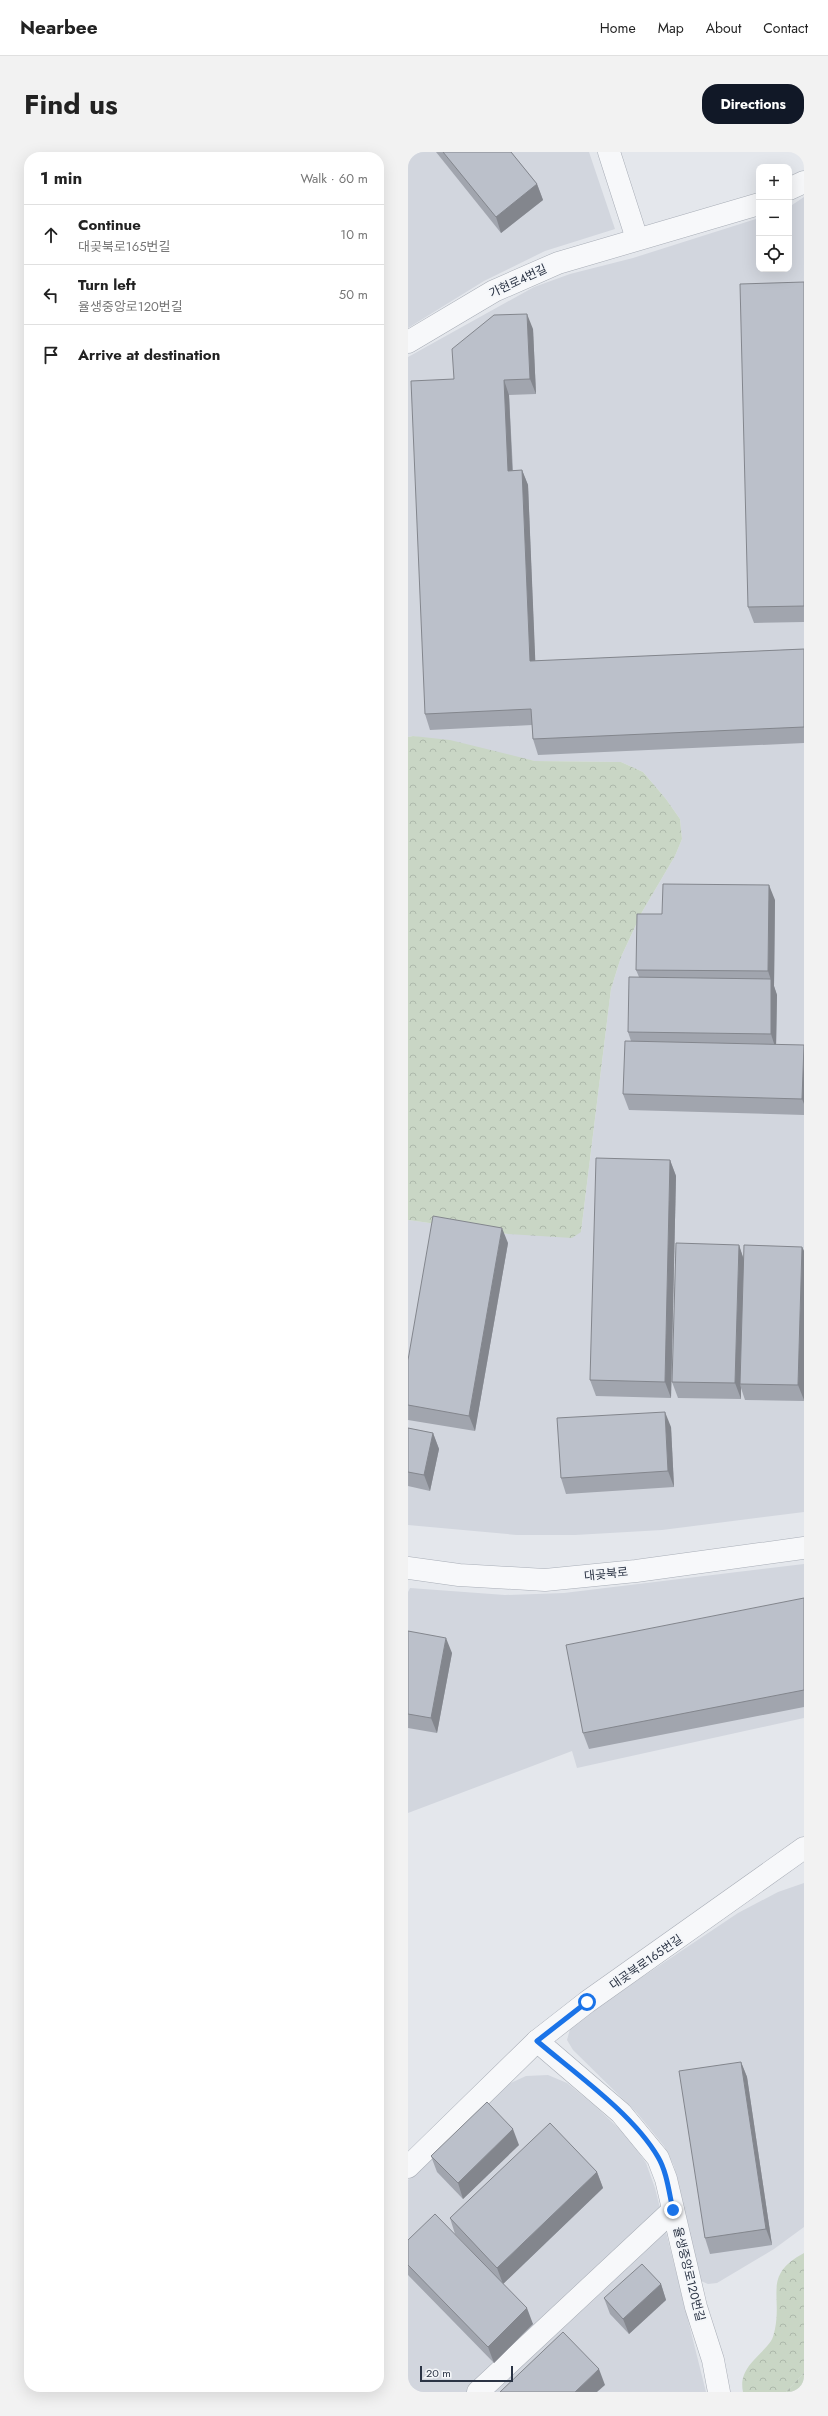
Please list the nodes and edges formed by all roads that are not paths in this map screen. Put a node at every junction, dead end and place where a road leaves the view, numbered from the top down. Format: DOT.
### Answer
graph roads {
  1 [pos="609,152"];
  2 [pos="804,182"];
  3 [pos="792,188"];
  4 [pos="756,205"];
  5 [pos="637,239"];
  6 [pos="408,342"];
  7 [pos="804,1548"];
  8 [pos="408,1568"];
  9 [pos="804,1848"];
  10 [pos="537,2041"];
  11 [pos="408,2167"];
  12 [pos="673,2210"];
  13 [pos="478,2392"];
  14 [pos="719,2392"];
  1 -- 5 [label="street"];
  2 -- 3 [label="street"];
  4 -- 5 [label="street, 가현로4번길"];
  5 -- 6 [label="street, 가현로4번길"];
  7 -- 8 [label="street, 대곶북로"];
  9 -- 10 [label="street, 대곶북로165번길"];
  10 -- 11 [label="street, 대곶북로165번길"];
  10 -- 12 [label="street, 율생중앙로120번길"];
  12 -- 13 [label="street"];
  12 -- 14 [label="street, 율생중앙로120번길"];
}
